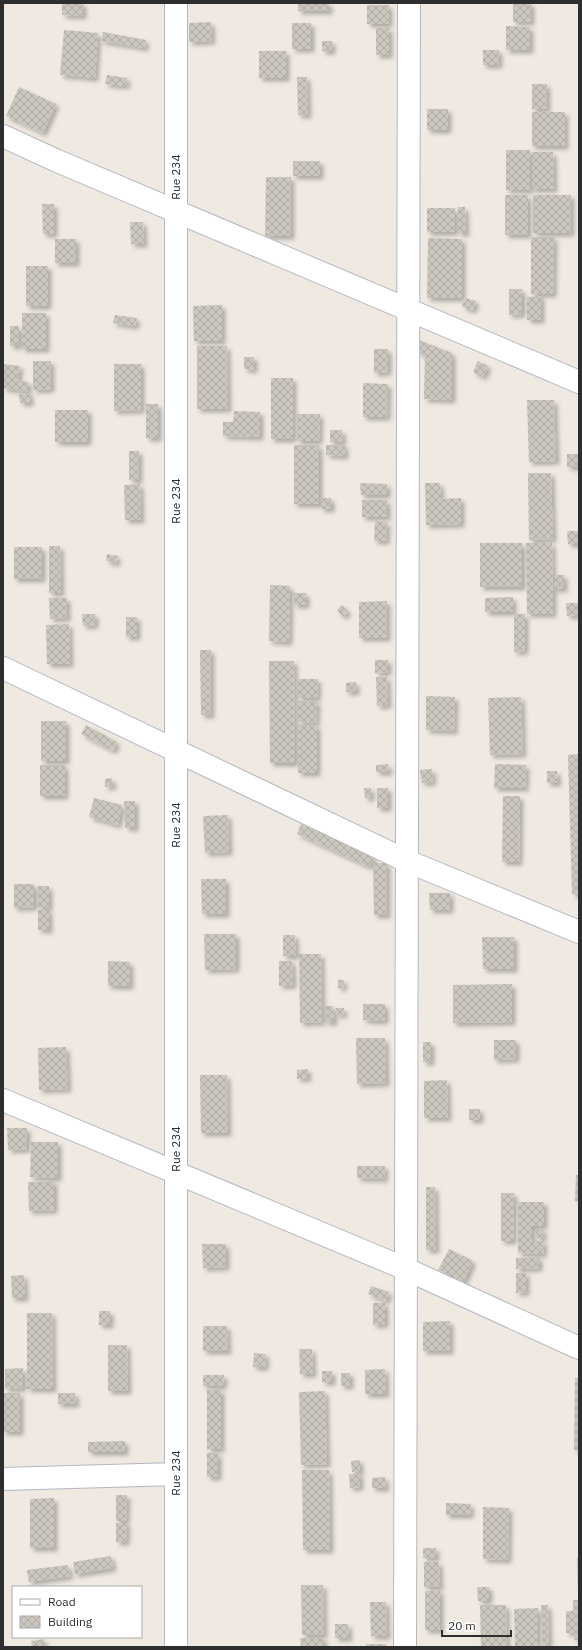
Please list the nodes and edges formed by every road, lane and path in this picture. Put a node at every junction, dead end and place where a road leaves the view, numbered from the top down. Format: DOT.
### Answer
graph roads {
  1 [pos="176,3"];
  2 [pos="409,3"];
  3 [pos="3,136"];
  4 [pos="176,212"];
  5 [pos="408,310"];
  6 [pos="579,382"];
  7 [pos="3,668"];
  8 [pos="176,750"];
  9 [pos="407,862"];
  10 [pos="579,932"];
  11 [pos="3,1100"];
  12 [pos="176,1172"];
  13 [pos="406,1268"];
  14 [pos="579,1348"];
  15 [pos="176,1474"];
  16 [pos="3,1479"];
  17 [pos="176,1647"];
  18 [pos="405,1647"];
  1 -- 4 [label="street, Rue 234"];
  2 -- 5 [label="street"];
  3 -- 4 [label="street"];
  4 -- 5 [label="street"];
  4 -- 8 [label="street, Rue 234"];
  5 -- 6 [label="street"];
  5 -- 9 [label="street"];
  7 -- 8 [label="street"];
  8 -- 9 [label="street"];
  8 -- 12 [label="street, Rue 234"];
  9 -- 10 [label="street"];
  9 -- 13 [label="street"];
  11 -- 12 [label="street"];
  12 -- 13 [label="street"];
  12 -- 15 [label="street, Rue 234"];
  13 -- 14 [label="street"];
  13 -- 18 [label="street"];
  15 -- 16 [label="street"];
  15 -- 17 [label="street, Rue 234"];
}
